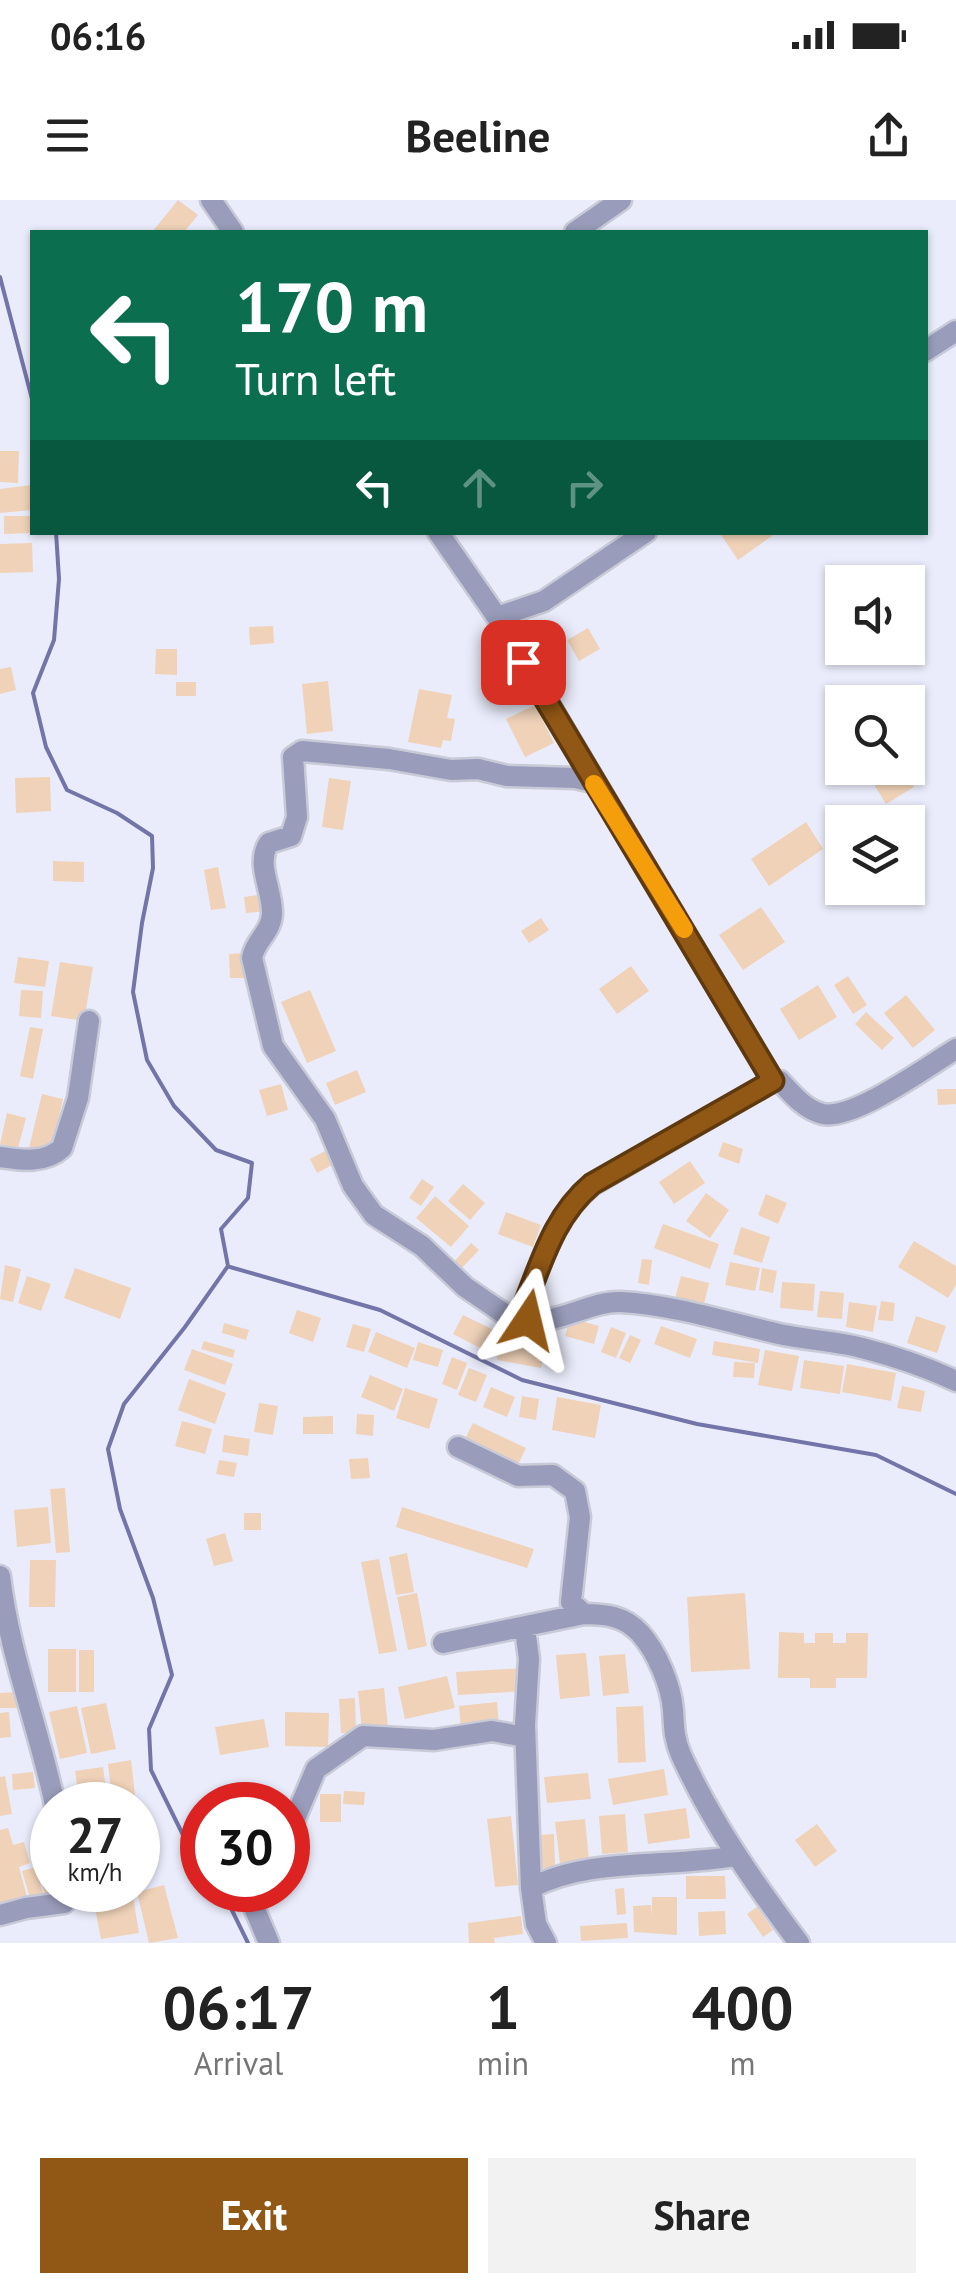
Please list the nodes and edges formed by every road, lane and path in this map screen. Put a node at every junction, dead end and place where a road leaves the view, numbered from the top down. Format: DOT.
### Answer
graph roads {
  1 [pos="212,200"];
  2 [pos="621,200"];
  3 [pos="232,230"];
  4 [pos="578,230"];
  5 [pos="956,331"];
  6 [pos="928,349"];
  7 [pos="440,535"];
  8 [pos="642,535"];
  9 [pos="497,616"];
  10 [pos="593,782"];
  11 [pos="89,1022"];
  12 [pos="956,1049"];
  13 [pos="773,1081"];
  14 [pos="0,1156"];
  15 [pos="528,1320"];
  16 [pos="956,1381"];
  17 [pos="458,1447"];
  18 [pos="0,1576"];
  19 [pos="584,1614"];
  20 [pos="525,1628"];
  21 [pos="443,1643"];
  22 [pos="525,1738"];
  23 [pos="50,1782"];
  24 [pos="310,1783"];
  25 [pos="736,1856"];
  26 [pos="531,1888"];
  27 [pos="30,1907"];
  28 [pos="257,1912"];
  29 [pos="0,1915"];
  30 [pos="270,1943"];
  31 [pos="546,1943"];
  32 [pos="800,1943"];
  1 -- 3 [label="street"];
  2 -- 4 [label="street"];
  5 -- 6 [label="street"];
  7 -- 9 [label="street"];
  8 -- 9 [label="street"];
  9 -- 10 [label="street"];
  10 -- 13 [label="street"];
  10 -- 15 [label="street"];
  11 -- 14 [label="street"];
  12 -- 13 [label="street"];
  13 -- 15 [label="street"];
  15 -- 16 [label="street"];
  17 -- 19 [label="street"];
  18 -- 23 [label="street"];
  19 -- 20 [label="street"];
  19 -- 25 [label="street"];
  20 -- 21 [label="street"];
  20 -- 22 [label="street"];
  22 -- 24 [label="street"];
  22 -- 26 [label="street"];
  25 -- 26 [label="street"];
  25 -- 32 [label="street"];
  26 -- 31 [label="street"];
  27 -- 29 [label="street"];
  28 -- 30 [label="street"];
}
